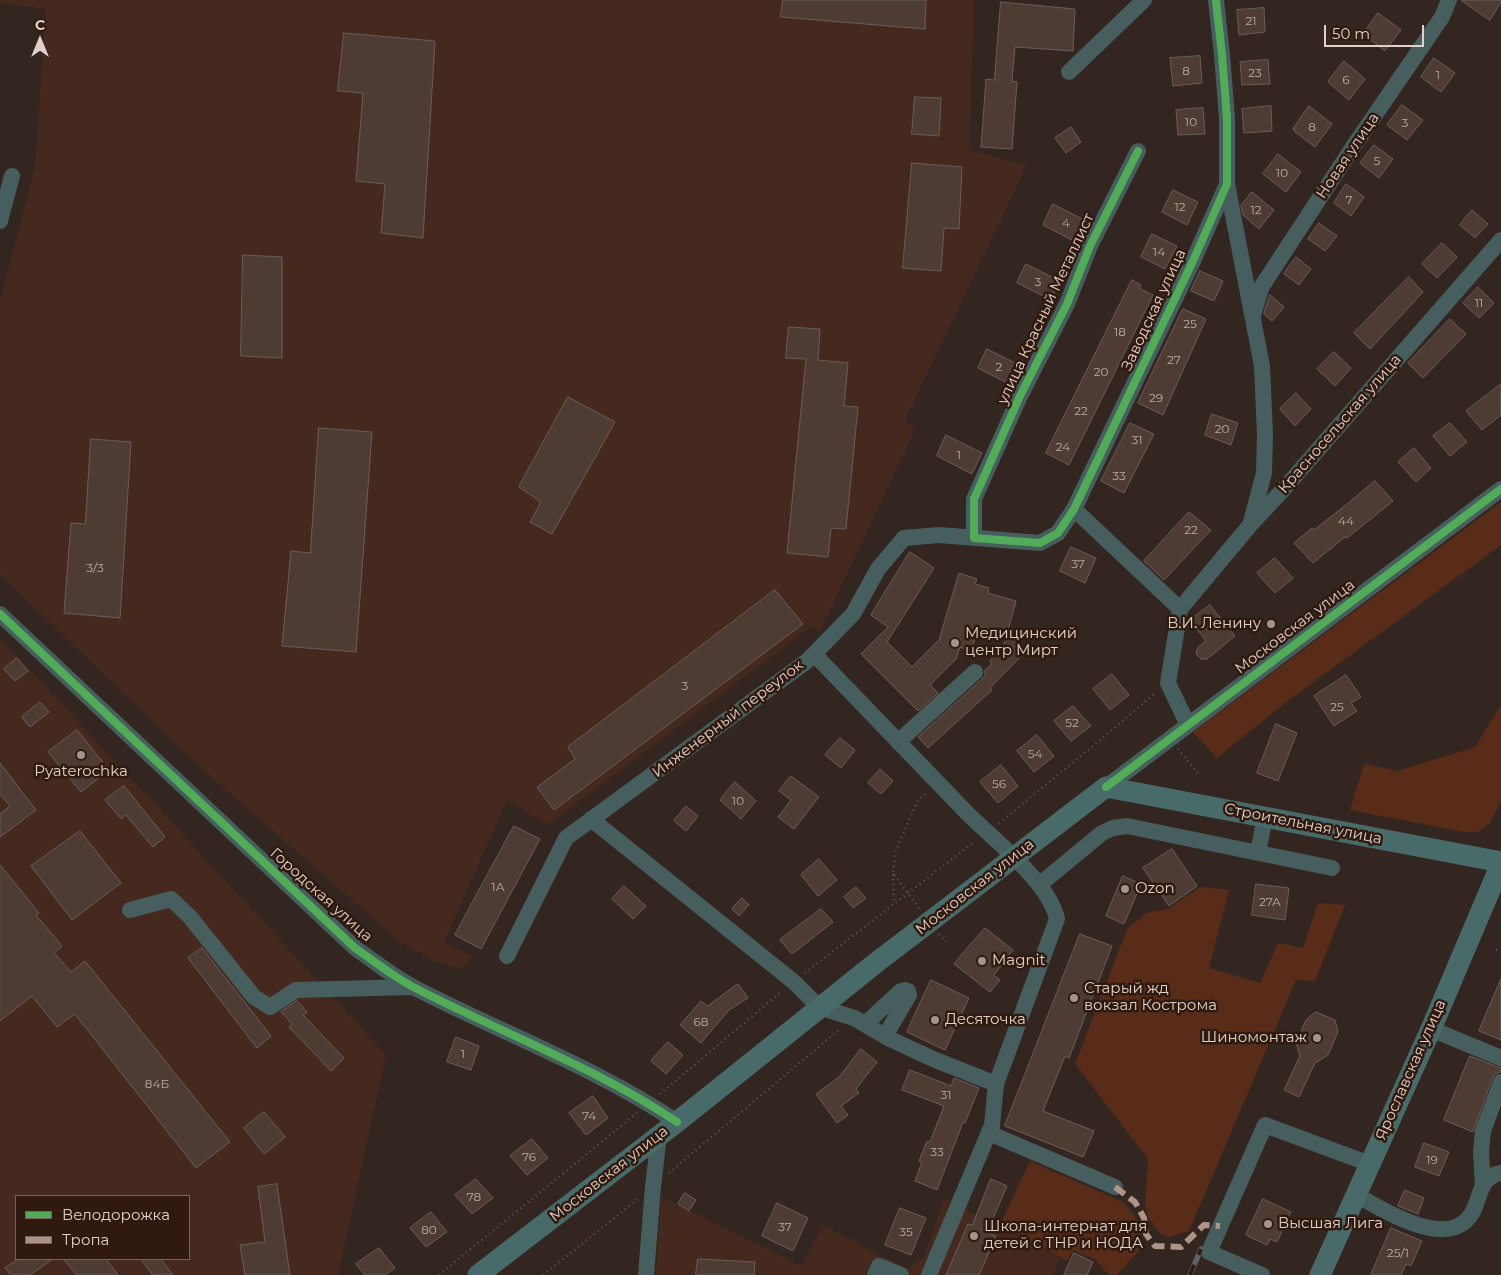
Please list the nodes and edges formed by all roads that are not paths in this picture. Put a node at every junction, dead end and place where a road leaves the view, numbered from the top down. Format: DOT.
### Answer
graph roads {
  1 [pos="1144,0"];
  2 [pos="1216,0"];
  3 [pos="1449,0"];
  4 [pos="1069,72"];
  5 [pos="1138,151"];
  6 [pos="12,176"];
  7 [pos="1227,184"];
  8 [pos="0,221"];
  9 [pos="1501,240"];
  10 [pos="1253,315"];
  11 [pos="1501,489"];
  12 [pos="1074,510"];
  13 [pos="1251,524"];
  14 [pos="974,538"];
  15 [pos="1180,609"];
  16 [pos="0,615"];
  17 [pos="814,654"];
  18 [pos="975,672"];
  19 [pos="1188,725"];
  20 [pos="898,742"];
  21 [pos="1106,786"];
  22 [pos="1265,817"];
  23 [pos="591,820"];
  24 [pos="1258,853"];
  25 [pos="1013,858"];
  26 [pos="1501,863"];
  27 [pos="1332,868"];
  28 [pos="1039,885"];
  29 [pos="130,910"];
  30 [pos="507,956"];
  31 [pos="413,987"];
  32 [pos="819,1008"];
  33 [pos="859,1021"];
  34 [pos="1430,1028"];
  35 [pos="885,1036"];
  36 [pos="1501,1058"];
  37 [pos="1501,1082"];
  38 [pos="996,1084"];
  39 [pos="677,1122"];
  40 [pos="989,1133"];
  41 [pos="659,1136"];
  42 [pos="1370,1164"];
  43 [pos="1501,1173"];
  44 [pos="1483,1185"];
  45 [pos="1115,1187"];
  46 [pos="1356,1195"];
  47 [pos="478,1275"];
  48 [pos="646,1275"];
  49 [pos="875,1275"];
  50 [pos="901,1275"];
  51 [pos="929,1275"];
  52 [pos="1262,1275"];
  53 [pos="1320,1275"];
  1 -- 4 [label="street"];
  2 -- 7 [label="street, Заводская улица"];
  3 -- 10 [label="street, Новая улица"];
  5 -- 14 [label="street, улица Красный Металлист"];
  6 -- 8 [label="street"];
  7 -- 10 [label="street"];
  7 -- 12 [label="street, Заводская улица"];
  9 -- 13 [label="street, Красносельская улица"];
  10 -- 13 [label="street"];
  11 -- 19 [label="street, Московская улица"];
  12 -- 14 [label="street, Заводская улица"];
  12 -- 15 [label="street"];
  13 -- 15 [label="street, Красносельская улица"];
  14 -- 17 [label="street, Заводская улица"];
  15 -- 19 [label="street"];
  16 -- 31 [label="street, Городская улица"];
  17 -- 20 [label="street, Инженерный переулок"];
  17 -- 23 [label="street, Инженерный переулок"];
  18 -- 20 [label="street"];
  19 -- 21 [label="street, Московская улица"];
  20 -- 25 [label="street, Инженерный переулок"];
  21 -- 22 [label="main road, Строительная улица"];
  21 -- 25 [label="main road, Московская улица"];
  22 -- 24 [label="street"];
  22 -- 26 [label="main road, Строительная улица"];
  23 -- 30 [label="street, Инженерный переулок"];
  23 -- 32 [label="street"];
  24 -- 27 [label="street"];
  24 -- 28 [label="street"];
  25 -- 28 [label="street, Инженерный переулок"];
  25 -- 32 [label="main road, Московская улица"];
  26 -- 34 [label="main road, Ярославская улица"];
  28 -- 38 [label="street, Инженерный переулок"];
  29 -- 31 [label="street"];
  31 -- 39 [label="street, Городская улица"];
  32 -- 33 [label="street"];
  32 -- 39 [label="main road, Московская улица"];
  33 -- 35 [label="street"];
  33 -- 35 [label="street"];
  34 -- 36 [label="street"];
  34 -- 42 [label="main road, Ярославская улица"];
  35 -- 38 [label="street"];
  37 -- 44 [label="street"];
  38 -- 40 [label="street, Инженерный переулок"];
  39 -- 41 [label="main road, Московская улица"];
  40 -- 45 [label="street"];
  40 -- 51 [label="street, Инженерный переулок"];
  41 -- 47 [label="main road, Московская улица"];
  41 -- 48 [label="street"];
  42 -- 46 [label="main road, Ярославская улица"];
  42 -- 52 [label="street"];
  43 -- 44 [label="street"];
  44 -- 46 [label="street"];
  46 -- 53 [label="main road, Ярославская улица"];
  49 -- 50 [label="street"];
}
